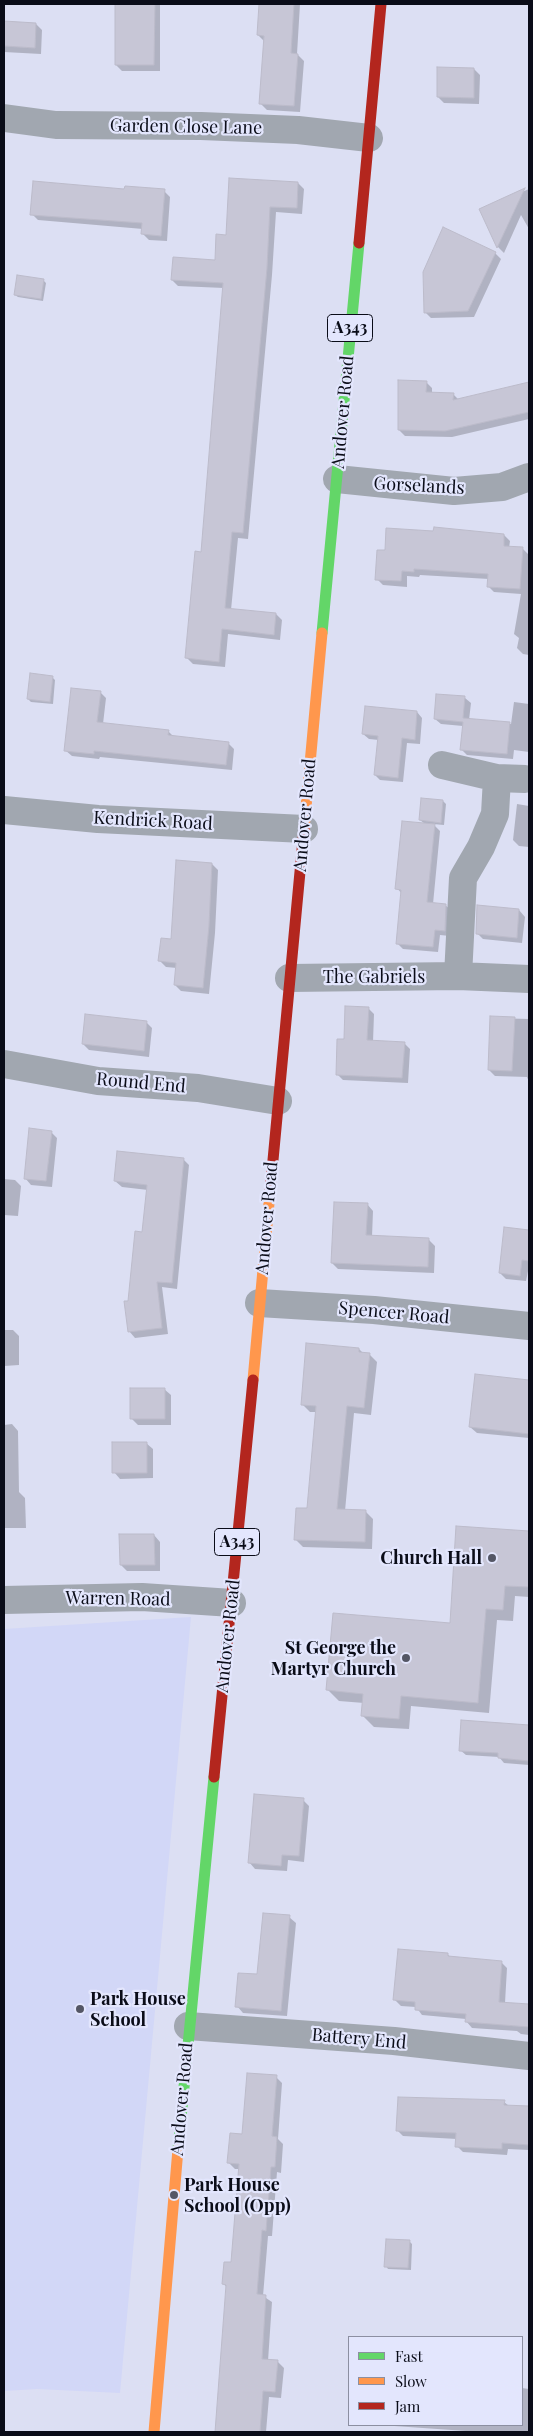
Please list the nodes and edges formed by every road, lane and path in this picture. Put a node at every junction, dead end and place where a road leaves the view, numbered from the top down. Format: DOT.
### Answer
graph roads {
  1 [pos="381,4"];
  2 [pos="4,118"];
  3 [pos="369,138"];
  4 [pos="529,477"];
  5 [pos="337,479"];
  6 [pos="442,765"];
  7 [pos="498,778"];
  8 [pos="524,779"];
  9 [pos="4,810"];
  10 [pos="304,829"];
  11 [pos="458,976"];
  12 [pos="289,978"];
  13 [pos="529,979"];
  14 [pos="4,1064"];
  15 [pos="278,1101"];
  16 [pos="259,1303"];
  17 [pos="529,1326"];
  18 [pos="4,1600"];
  19 [pos="232,1603"];
  20 [pos="188,2026"];
  21 [pos="529,2056"];
  22 [pos="154,2432"];
  1 -- 3 [label="main road, Andover Road / A343"];
  2 -- 3 [label="street, Garden Close Lane"];
  3 -- 5 [label="main road, Andover Road / A343"];
  4 -- 5 [label="street, Gorselands"];
  5 -- 10 [label="main road, Andover Road / A343"];
  6 -- 7 [label="street"];
  7 -- 8 [label="street"];
  7 -- 11 [label="street"];
  9 -- 10 [label="street, Kendrick Road"];
  10 -- 12 [label="main road, Andover Road / A343"];
  11 -- 12 [label="street, The Gabriels"];
  11 -- 13 [label="street, The Gabriels"];
  12 -- 15 [label="main road, Andover Road / A343"];
  14 -- 15 [label="street, Round End"];
  15 -- 16 [label="main road, Andover Road / A343"];
  16 -- 17 [label="street, Spencer Road"];
  16 -- 19 [label="main road, Andover Road / A343"];
  18 -- 19 [label="street, Warren Road"];
  19 -- 20 [label="main road, Andover Road / A343"];
  20 -- 21 [label="street, Battery End"];
  20 -- 22 [label="main road, Andover Road / A343"];
}
